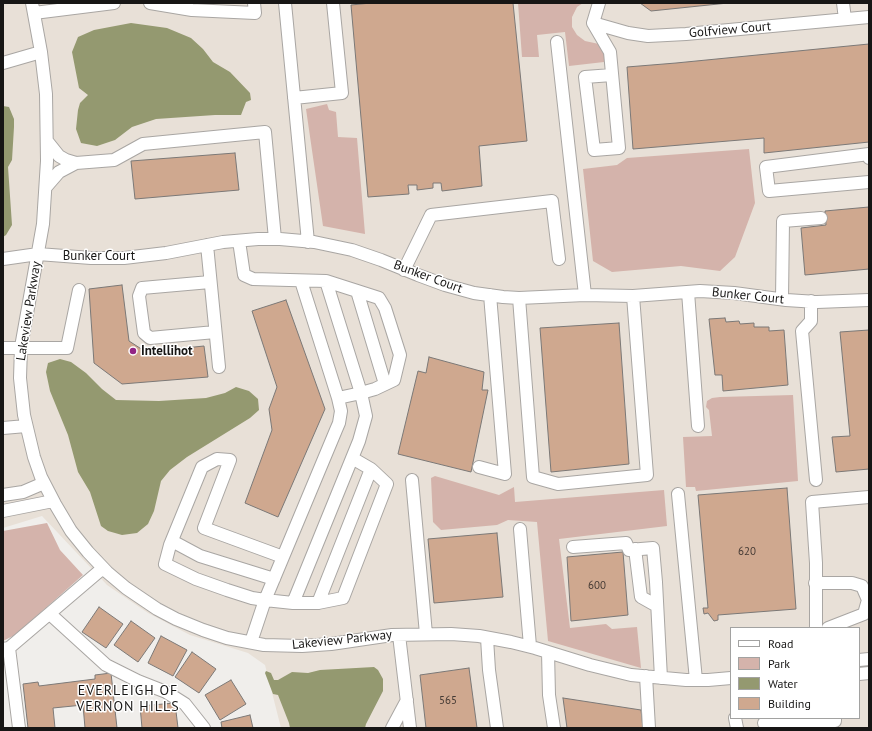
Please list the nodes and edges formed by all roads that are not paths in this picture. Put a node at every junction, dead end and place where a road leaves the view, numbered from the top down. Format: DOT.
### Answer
graph roads {
  1 [pos="114,3"];
  2 [pos="150,3"];
  3 [pos="254,3"];
  4 [pos="285,3"];
  5 [pos="332,3"];
  6 [pos="599,3"];
  7 [pos="844,3"];
  8 [pos="33,8"];
  9 [pos="869,17"];
  10 [pos="845,19"];
  11 [pos="593,23"];
  12 [pos="557,42"];
  13 [pos="41,52"];
  14 [pos="3,63"];
  15 [pos="612,75"];
  16 [pos="294,98"];
  17 [pos="47,141"];
  18 [pos="869,158"];
  19 [pos="76,164"];
  20 [pos="869,182"];
  21 [pos="46,186"];
  22 [pos="821,218"];
  23 [pos="275,239"];
  24 [pos="240,241"];
  25 [pos="308,242"];
  26 [pos="207,246"];
  27 [pos="38,254"];
  28 [pos="3,259"];
  29 [pos="559,259"];
  30 [pos="404,270"];
  31 [pos="301,281"];
  32 [pos="210,282"];
  33 [pos="326,282"];
  34 [pos="79,290"];
  35 [pos="357,291"];
  36 [pos="688,292"];
  37 [pos="490,295"];
  38 [pos="585,295"];
  39 [pos="633,296"];
  40 [pos="519,298"];
  41 [pos="782,299"];
  42 [pos="869,300"];
  43 [pos="811,301"];
  44 [pos="215,332"];
  45 [pos="21,347"];
  46 [pos="3,348"];
  47 [pos="219,368"];
  48 [pos="385,384"];
  49 [pos="361,393"];
  50 [pos="338,398"];
  51 [pos="26,426"];
  52 [pos="698,426"];
  53 [pos="3,428"];
  54 [pos="352,458"];
  55 [pos="479,467"];
  56 [pos="371,469"];
  57 [pos="412,480"];
  58 [pos="816,480"];
  59 [pos="44,483"];
  60 [pos="678,494"];
  61 [pos="3,495"];
  62 [pos="869,497"];
  63 [pos="53,501"];
  64 [pos="3,511"];
  65 [pos="520,529"];
  66 [pos="172,541"];
  67 [pos="573,547"];
  68 [pos="635,550"];
  69 [pos="283,557"];
  70 [pos="103,568"];
  71 [pos="274,580"];
  72 [pos="815,583"];
  73 [pos="265,600"];
  74 [pos="293,603"];
  75 [pos="318,603"];
  76 [pos="657,606"];
  77 [pos="50,614"];
  78 [pos="816,627"];
  79 [pos="831,627"];
  80 [pos="426,634"];
  81 [pos="399,635"];
  82 [pos="487,638"];
  83 [pos="251,642"];
  84 [pos="530,646"];
  85 [pos="6,648"];
  86 [pos="548,652"];
  87 [pos="646,676"];
  88 [pos="661,678"];
  89 [pos="730,678"];
  90 [pos="696,680"];
  91 [pos="407,700"];
  92 [pos="835,719"];
  93 [pos="764,723"];
  94 [pos="19,728"];
  95 [pos="204,728"];
  96 [pos="392,728"];
  97 [pos="410,728"];
  98 [pos="497,728"];
  99 [pos="554,728"];
  100 [pos="649,728"];
  1 -- 8 [label="street"];
  2 -- 3 [label="street"];
  4 -- 16 [label="street"];
  5 -- 16 [label="street"];
  6 -- 11 [label="street"];
  7 -- 10 [label="street"];
  8 -- 13 [label="street, Lakeview Parkway"];
  9 -- 10 [label="street, Golfview Court"];
  10 -- 11 [label="street, Golfview Court"];
  11 -- 15 [label="street"];
  12 -- 38 [label="street"];
  13 -- 14 [label="street"];
  13 -- 17 [label="street, Lakeview Parkway"];
  15 -- 15 [label="street"];
  16 -- 25 [label="street"];
  17 -- 19 [label="street"];
  17 -- 21 [label="street, Lakeview Parkway"];
  18 -- 20 [label="street"];
  19 -- 21 [label="street"];
  19 -- 23 [label="street"];
  21 -- 27 [label="street, Lakeview Parkway"];
  22 -- 41 [label="street"];
  23 -- 24 [label="street, Bunker Court"];
  23 -- 25 [label="street, Bunker Court"];
  24 -- 26 [label="street, Bunker Court"];
  24 -- 31 [label="street"];
  25 -- 30 [label="street, Bunker Court"];
  26 -- 27 [label="street, Bunker Court"];
  26 -- 32 [label="street"];
  27 -- 28 [label="street, Bunker Court"];
  27 -- 45 [label="street, Lakeview Parkway"];
  29 -- 30 [label="street"];
  30 -- 37 [label="street, Bunker Court"];
  31 -- 33 [label="street"];
  31 -- 50 [label="street"];
  32 -- 44 [label="street"];
  32 -- 44 [label="street"];
  33 -- 35 [label="street"];
  33 -- 49 [label="street"];
  34 -- 45 [label="street"];
  35 -- 48 [label="street"];
  35 -- 48 [label="street"];
  36 -- 39 [label="street, Bunker Court"];
  36 -- 41 [label="street, Bunker Court"];
  36 -- 52 [label="street"];
  37 -- 40 [label="street, Bunker Court"];
  37 -- 55 [label="street"];
  38 -- 39 [label="street, Bunker Court"];
  38 -- 40 [label="street, Bunker Court"];
  39 -- 40 [label="street"];
  41 -- 43 [label="street, Bunker Court"];
  42 -- 43 [label="street, Bunker Court"];
  43 -- 58 [label="street"];
  44 -- 47 [label="street"];
  45 -- 46 [label="street"];
  45 -- 51 [label="street, Lakeview Parkway"];
  48 -- 49 [label="street"];
  49 -- 50 [label="street"];
  49 -- 54 [label="street"];
  50 -- 69 [label="street"];
  51 -- 53 [label="street"];
  51 -- 59 [label="street, Lakeview Parkway"];
  54 -- 56 [label="street"];
  54 -- 74 [label="street"];
  56 -- 75 [label="street"];
  56 -- 75 [label="street"];
  57 -- 80 [label="street"];
  59 -- 61 [label="street"];
  59 -- 63 [label="street, Lakeview Parkway"];
  60 -- 90 [label="street"];
  62 -- 72 [label="street"];
  63 -- 64 [label="street"];
  63 -- 70 [label="street, Lakeview Parkway"];
  65 -- 84 [label="street"];
  66 -- 69 [label="street"];
  66 -- 71 [label="street"];
  66 -- 73 [label="street"];
  67 -- 68 [label="street"];
  68 -- 76 [label="street"];
  68 -- 76 [label="street"];
  69 -- 71 [label="street"];
  70 -- 77 [label="street"];
  70 -- 83 [label="street, Lakeview Parkway"];
  71 -- 73 [label="street"];
  72 -- 78 [label="street"];
  72 -- 79 [label="street"];
  73 -- 74 [label="street"];
  73 -- 83 [label="street"];
  74 -- 75 [label="street"];
  76 -- 88 [label="street"];
  77 -- 85 [label="street"];
  77 -- 95 [label="street"];
  80 -- 81 [label="street, Lakeview Parkway"];
  80 -- 82 [label="street, Lakeview Parkway"];
  81 -- 83 [label="street, Lakeview Parkway"];
  81 -- 91 [label="street"];
  82 -- 84 [label="street, Lakeview Parkway"];
  82 -- 98 [label="street"];
  84 -- 86 [label="street, Lakeview Parkway"];
  85 -- 94 [label="street"];
  86 -- 87 [label="street, Lakeview Parkway"];
  86 -- 99 [label="street"];
  87 -- 88 [label="street, Lakeview Parkway"];
  87 -- 100 [label="street"];
  88 -- 90 [label="street, Lakeview Parkway"];
  89 -- 90 [label="street, Lakeview Parkway"];
  91 -- 96 [label="street"];
  91 -- 97 [label="street"];
  92 -- 93 [label="street"];
}
